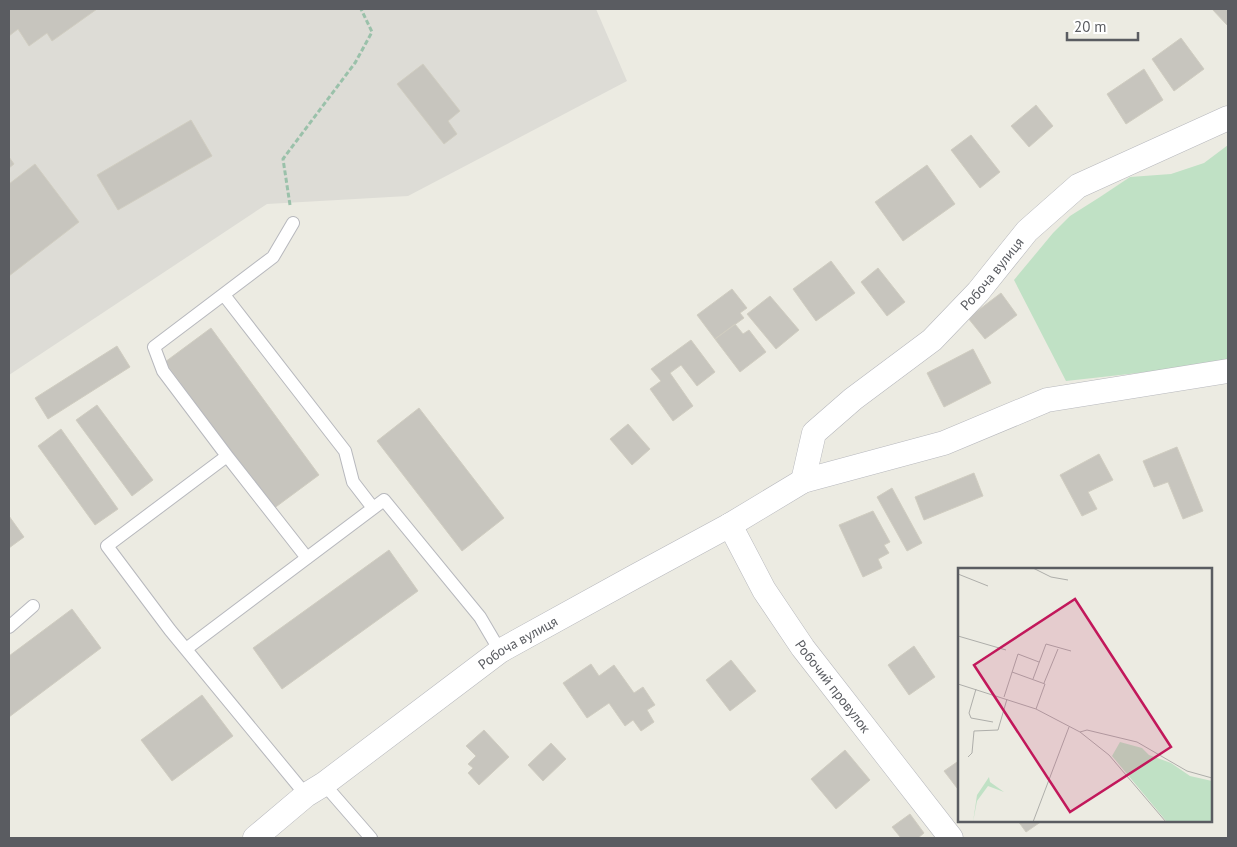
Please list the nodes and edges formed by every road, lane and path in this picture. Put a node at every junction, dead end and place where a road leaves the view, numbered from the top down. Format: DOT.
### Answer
graph roads {
  1 [pos="361,9"];
  2 [pos="1228,118"];
  3 [pos="292,223"];
  4 [pos="224,294"];
  5 [pos="1228,371"];
  6 [pos="227,456"];
  7 [pos="803,482"];
  8 [pos="374,508"];
  9 [pos="730,524"];
  10 [pos="307,558"];
  11 [pos="33,606"];
  12 [pos="9,627"];
  13 [pos="186,648"];
  14 [pos="500,651"];
  15 [pos="315,789"];
  16 [pos="255,838"];
  17 [pos="371,838"];
  18 [pos="951,838"];
  1 -- 3 [label="path"];
  2 -- 7 [label="street, Робоча вулиця"];
  3 -- 4 [label="lane"];
  4 -- 6 [label="lane"];
  4 -- 8 [label="lane"];
  5 -- 7 [label="street, Робоча вулиця"];
  6 -- 10 [label="lane"];
  6 -- 13 [label="lane"];
  7 -- 9 [label="street, Робоча вулиця"];
  8 -- 10 [label="lane"];
  8 -- 14 [label="lane"];
  9 -- 14 [label="street, Робоча вулиця"];
  9 -- 18 [label="street, Робочий провулок"];
  10 -- 13 [label="lane"];
  11 -- 12 [label="lane"];
  13 -- 15 [label="lane"];
  14 -- 15 [label="street, Робоча вулиця"];
  15 -- 16 [label="street, Робоча вулиця"];
  15 -- 17 [label="lane"];
}
